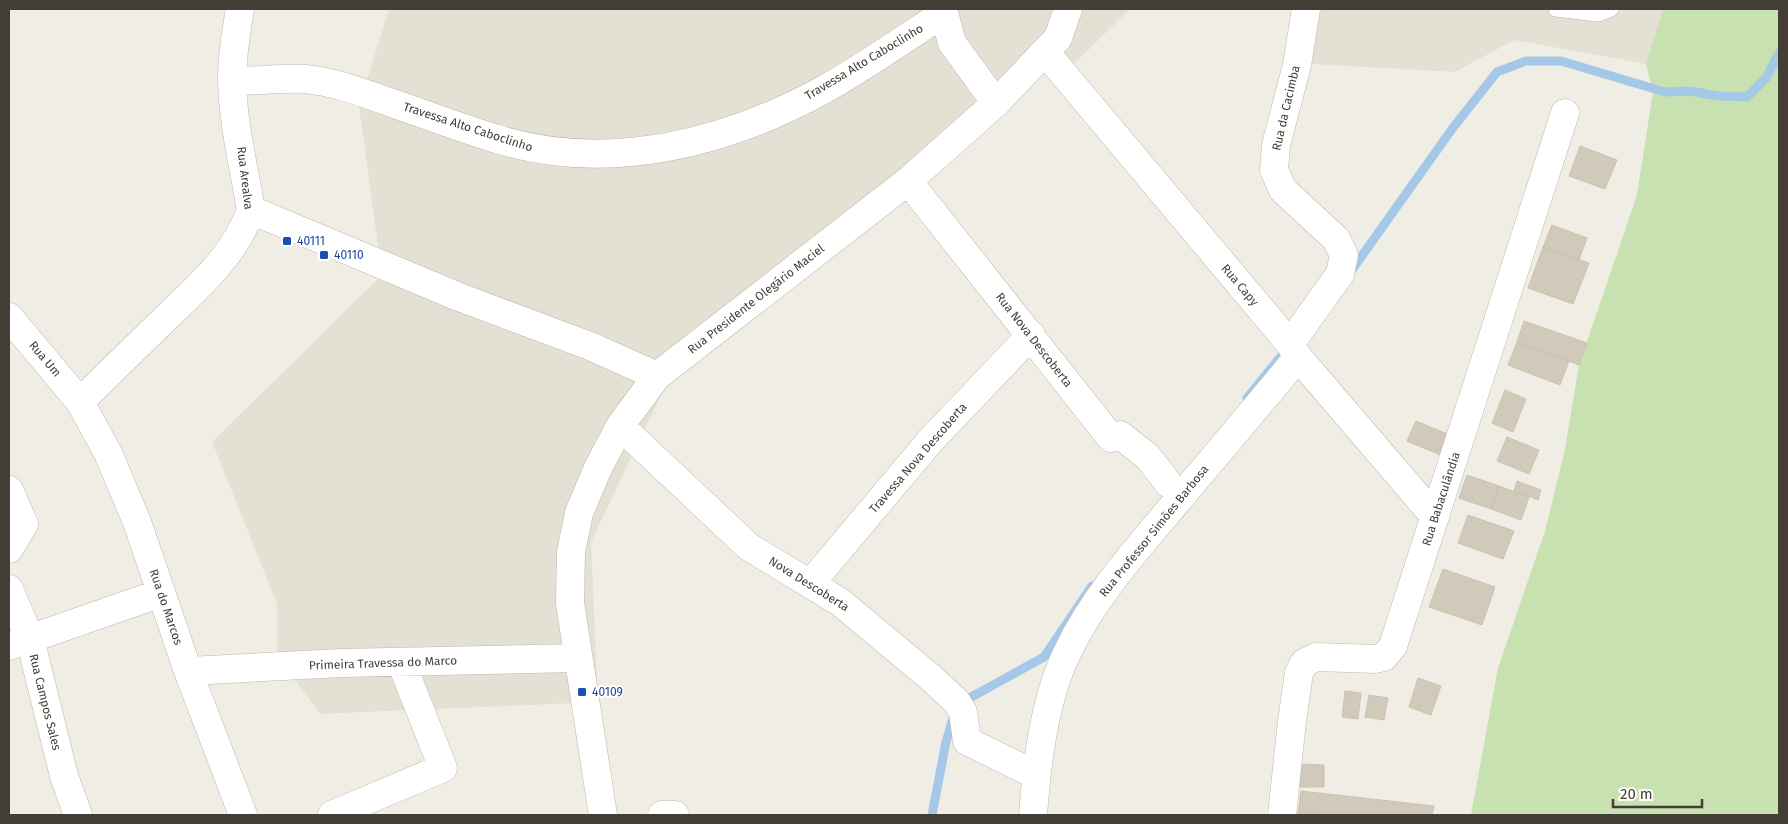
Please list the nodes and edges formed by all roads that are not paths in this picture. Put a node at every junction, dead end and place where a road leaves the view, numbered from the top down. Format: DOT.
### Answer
graph roads {
  1 [pos="240,9"];
  2 [pos="1068,9"];
  3 [pos="1306,9"];
  4 [pos="1556,9"];
  5 [pos="1611,9"];
  6 [pos="943,11"];
  7 [pos="1046,53"];
  8 [pos="232,81"];
  9 [pos="996,103"];
  10 [pos="1564,113"];
  11 [pos="908,181"];
  12 [pos="251,210"];
  13 [pos="9,317"];
  14 [pos="1031,335"];
  15 [pos="1294,351"];
  16 [pos="657,376"];
  17 [pos="80,402"];
  18 [pos="620,426"];
  19 [pos="1168,483"];
  20 [pos="9,490"];
  21 [pos="1435,517"];
  22 [pos="9,550"];
  23 [pos="810,584"];
  24 [pos="9,589"];
  25 [pos="161,593"];
  26 [pos="19,642"];
  27 [pos="578,658"];
  28 [pos="401,662"];
  29 [pos="188,671"];
  30 [pos="1036,775"];
  31 [pos="78,815"];
  32 [pos="243,815"];
  33 [pos="332,815"];
  34 [pos="603,815"];
  35 [pos="662,815"];
  36 [pos="675,815"];
  37 [pos="1033,815"];
  38 [pos="1282,815"];
  1 -- 8 [label="street, Rua Arealva"];
  2 -- 7 [label="street, Rua Presidente Olegário Maciel"];
  3 -- 15 [label="street, Rua da Cacimba"];
  4 -- 5 [label="lane"];
  6 -- 8 [label="street, Travessa Alto Caboclinho"];
  6 -- 9 [label="street"];
  7 -- 9 [label="street, Rua Presidente Olegário Maciel"];
  7 -- 15 [label="street, Rua Capy"];
  8 -- 12 [label="street, Rua Arealva"];
  9 -- 11 [label="street, Rua Presidente Olegário Maciel"];
  10 -- 21 [label="street, Rua Babaculândia"];
  11 -- 14 [label="street, Rua Nova Descoberta"];
  11 -- 16 [label="street, Rua Presidente Olegário Maciel"];
  12 -- 16 [label="street"];
  12 -- 17 [label="street, Rua Arealva"];
  13 -- 17 [label="street, Rua Um"];
  14 -- 19 [label="street, Rua Nova Descoberta"];
  14 -- 23 [label="street, Travessa Nova Descoberta"];
  15 -- 21 [label="street, Rua Capy"];
  15 -- 30 [label="street, Rua Professor Simões Barbosa"];
  16 -- 18 [label="street, Rua Presidente Olegário Maciel"];
  17 -- 25 [label="street, Rua do Marcos"];
  18 -- 23 [label="street, Nova Descoberta"];
  18 -- 27 [label="street, Rua Presidente Olegário Maciel"];
  20 -- 22 [label="street"];
  21 -- 38 [label="street, Rua Babaculândia"];
  23 -- 30 [label="street, Nova Descoberta"];
  24 -- 26 [label="street, Rua Campos Sales"];
  25 -- 26 [label="street"];
  25 -- 29 [label="street, Rua do Marcos"];
  26 -- 31 [label="street, Rua Campos Sales"];
  27 -- 28 [label="street, Primeira Travessa do Marco"];
  27 -- 34 [label="street, Rua Presidente Olegário Maciel"];
  28 -- 29 [label="street, Primeira Travessa do Marco"];
  28 -- 33 [label="street"];
  29 -- 32 [label="street, Rua do Marcos"];
  30 -- 37 [label="street, Rua Professor Simões Barbosa"];
  35 -- 36 [label="street"];
}
